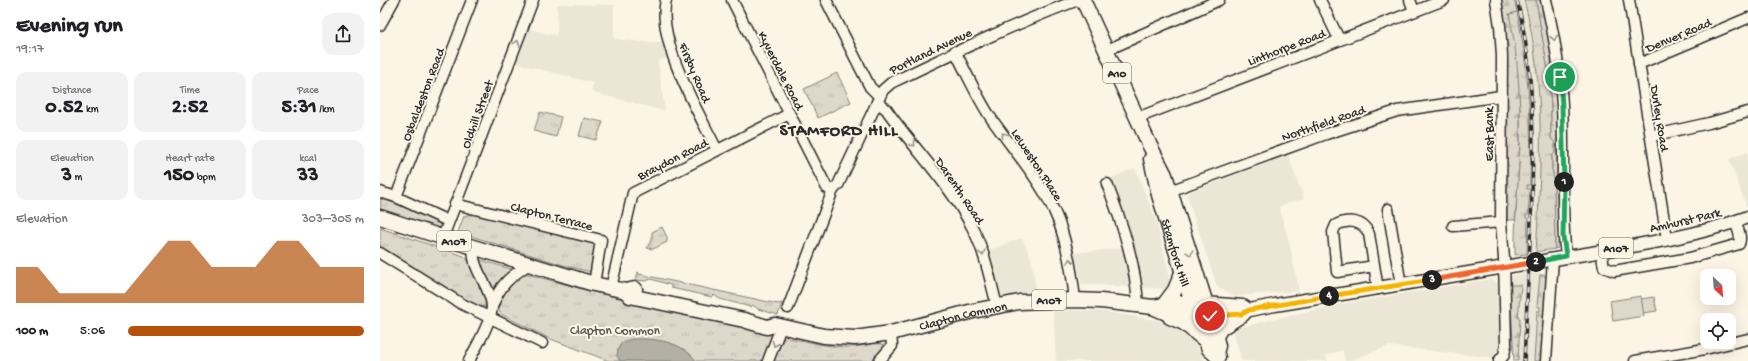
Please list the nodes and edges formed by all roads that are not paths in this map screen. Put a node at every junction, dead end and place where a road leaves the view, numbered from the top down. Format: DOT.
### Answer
graph roads {
  1 [pos="394,0"];
  2 [pos="472,0"];
  3 [pos="533,0"];
  4 [pos="666,0"];
  5 [pos="732,0"];
  6 [pos="826,0"];
  7 [pos="1078,0"];
  8 [pos="1083,0"];
  9 [pos="1219,0"];
  10 [pos="1320,0"];
  11 [pos="1410,0"];
  12 [pos="1444,0"];
  13 [pos="1496,0"];
  14 [pos="1546,0"];
  15 [pos="1629,0"];
  16 [pos="1414,11"];
  17 [pos="1748,18"];
  18 [pos="380,25"];
  19 [pos="1339,39"];
  20 [pos="1107,50"];
  21 [pos="955,51"];
  22 [pos="1639,64"];
  23 [pos="1501,96"];
  24 [pos="878,99"];
  25 [pos="1748,112"];
  26 [pos="789,114"];
  27 [pos="1137,118"];
  28 [pos="1651,136"];
  29 [pos="717,150"];
  30 [pos="1107,184"];
  31 [pos="834,190"];
  32 [pos="380,192"];
  33 [pos="1164,192"];
  34 [pos="396,197"];
  35 [pos="455,204"];
  36 [pos="1388,209"];
  37 [pos="380,217"];
  38 [pos="1748,217"];
  39 [pos="448,221"];
  40 [pos="1501,222"];
  41 [pos="1735,222"];
  42 [pos="1453,226"];
  43 [pos="1176,230"];
  44 [pos="443,237"];
  45 [pos="1667,239"];
  46 [pos="474,248"];
  47 [pos="1601,251"];
  48 [pos="380,253"];
  49 [pos="1566,256"];
  50 [pos="1553,259"];
  51 [pos="529,264"];
  52 [pos="1374,266"];
  53 [pos="1504,268"];
  54 [pos="1182,274"];
  55 [pos="594,284"];
  56 [pos="1401,285"];
  57 [pos="611,288"];
  58 [pos="1378,289"];
  59 [pos="1075,300"];
  60 [pos="997,306"];
  61 [pos="1138,306"];
  62 [pos="492,307"];
  63 [pos="788,308"];
  64 [pos="1160,309"];
  65 [pos="1201,310"];
  66 [pos="1246,312"];
  67 [pos="490,317"];
  68 [pos="778,326"];
  69 [pos="891,333"];
  70 [pos="1211,339"];
  71 [pos="1748,339"];
  72 [pos="542,343"];
  73 [pos="1218,357"];
  74 [pos="469,361"];
  75 [pos="768,361"];
  76 [pos="879,361"];
  77 [pos="1499,361"];
  78 [pos="1546,361"];
  79 [pos="1635,361"];
  1 -- 18 [label="street"];
  2 -- 34 [label="street, Osbaldeston Road"];
  35 -- 3 [label="street, Oldhill Street, one-way"];
  4 -- 29 [label="street, Firsby Road"];
  5 -- 26 [label="street, Kyverdale Road"];
  6 -- 24 [label="street, Darenth Road"];
  7 -- 21 [label="street, Portland Avenue"];
  8 -- 20 [label="highway, Stamford Hill / A10"];
  9 -- 20 [label="street"];
  10 -- 19 [label="street"];
  11 -- 16 [label="street"];
  12 -- 16 [label="street, Linthorpe Road"];
  13 -- 23 [label="street, East Bank"];
  14 -- 49 [label="street, one-way"];
  15 -- 22 [label="street, Durley Road"];
  16 -- 19 [label="street, Linthorpe Road"];
  17 -- 22 [label="street, Denver Road"];
  19 -- 27 [label="street, Linthorpe Road"];
  20 -- 27 [label="highway, Stamford Hill / A10"];
  21 -- 24 [label="street, Portland Avenue"];
  59 -- 21 [label="street, Leweston Place, one-way"];
  22 -- 28 [label="street, Durley Road"];
  23 -- 33 [label="street, Northfield Road"];
  23 -- 40 [label="street, East Bank"];
  24 -- 31 [label="street, Portland Avenue"];
  24 -- 60 [label="street, Darenth Road, one-way"];
  25 -- 28 [label="street"];
  26 -- 29 [label="street, Braydon Road"];
  26 -- 31 [label="street, Kyverdale Road"];
  27 -- 33 [label="highway, Stamford Hill / A10"];
  28 -- 45 [label="street, Durley Road"];
  29 -- 57 [label="street, Braydon Road"];
  30 -- 61 [label="street"];
  31 -- 63 [label="street, Portland Avenue"];
  32 -- 34 [label="street"];
  33 -- 43 [label="highway, Stamford Hill / A10"];
  34 -- 39 [label="street"];
  35 -- 39 [label="street, Oldhill Street"];
  35 -- 55 [label="street, Clapton Terrace"];
  36 -- 56 [label="street"];
  37 -- 44 [label="highway, Clapton Common / A107"];
  38 -- 41 [label="main road, Amhurst Park / A107"];
  39 -- 44 [label="street, Oldhill Street"];
  40 -- 42 [label="street"];
  40 -- 53 [label="street, East Bank"];
  41 -- 45 [label="main road, Amhurst Park / A107"];
  41 -- 47 [label="street"];
  43 -- 54 [label="highway, Stamford Hill / A10"];
  43 -- 65 [label="highway, Stamford Hill / A10, one-way"];
  44 -- 46 [label="highway, Clapton Common / A107"];
  45 -- 47 [label="main road, Amhurst Park / A107"];
  46 -- 51 [label="highway, Clapton Common / A107"];
  46 -- 62 [label="street"];
  47 -- 49 [label="main road, Amhurst Park / A107"];
  48 -- 67 [label="street"];
  49 -- 50 [label="main road, Amhurst Park / A107"];
  50 -- 53 [label="main road, Amhurst Park / A107, bridge"];
  50 -- 78 [label="street"];
  51 -- 55 [label="highway, Clapton Common / A107"];
  51 -- 62 [label="street"];
  52 -- 52 [label="street"];
  52 -- 58 [label="street"];
  53 -- 56 [label="main road, Amhurst Park / A107"];
  53 -- 77 [label="street, East Bank"];
  54 -- 64 [label="highway"];
  54 -- 65 [label="highway, Stamford Hill / A10"];
  55 -- 57 [label="highway, Clapton Common / A107"];
  56 -- 58 [label="main road, Amhurst Park / A107"];
  57 -- 68 [label="highway, Clapton Common / A107"];
  58 -- 66 [label="main road, Amhurst Park / A107"];
  59 -- 60 [label="highway, Clapton Common / A107"];
  59 -- 61 [label="highway, Clapton Common / A107"];
  60 -- 69 [label="highway, Clapton Common / A107"];
  61 -- 64 [label="highway, Clapton Common / A107"];
  62 -- 67 [label="street"];
  64 -- 65 [label="highway, Clapton Common / A107"];
  64 -- 70 [label="highway, A107"];
  65 -- 66 [label="main road, Amhurst Park / A107"];
  65 -- 70 [label="highway, Stamford Hill / A10"];
  66 -- 70 [label="highway, A107"];
  67 -- 72 [label="street"];
  67 -- 74 [label="street"];
  68 -- 69 [label="highway, Clapton Common / A107"];
  68 -- 75 [label="street, one-way"];
  69 -- 76 [label="street"];
  70 -- 73 [label="highway, Stamford Hill / A10"];
  71 -- 79 [label="street"];
}
